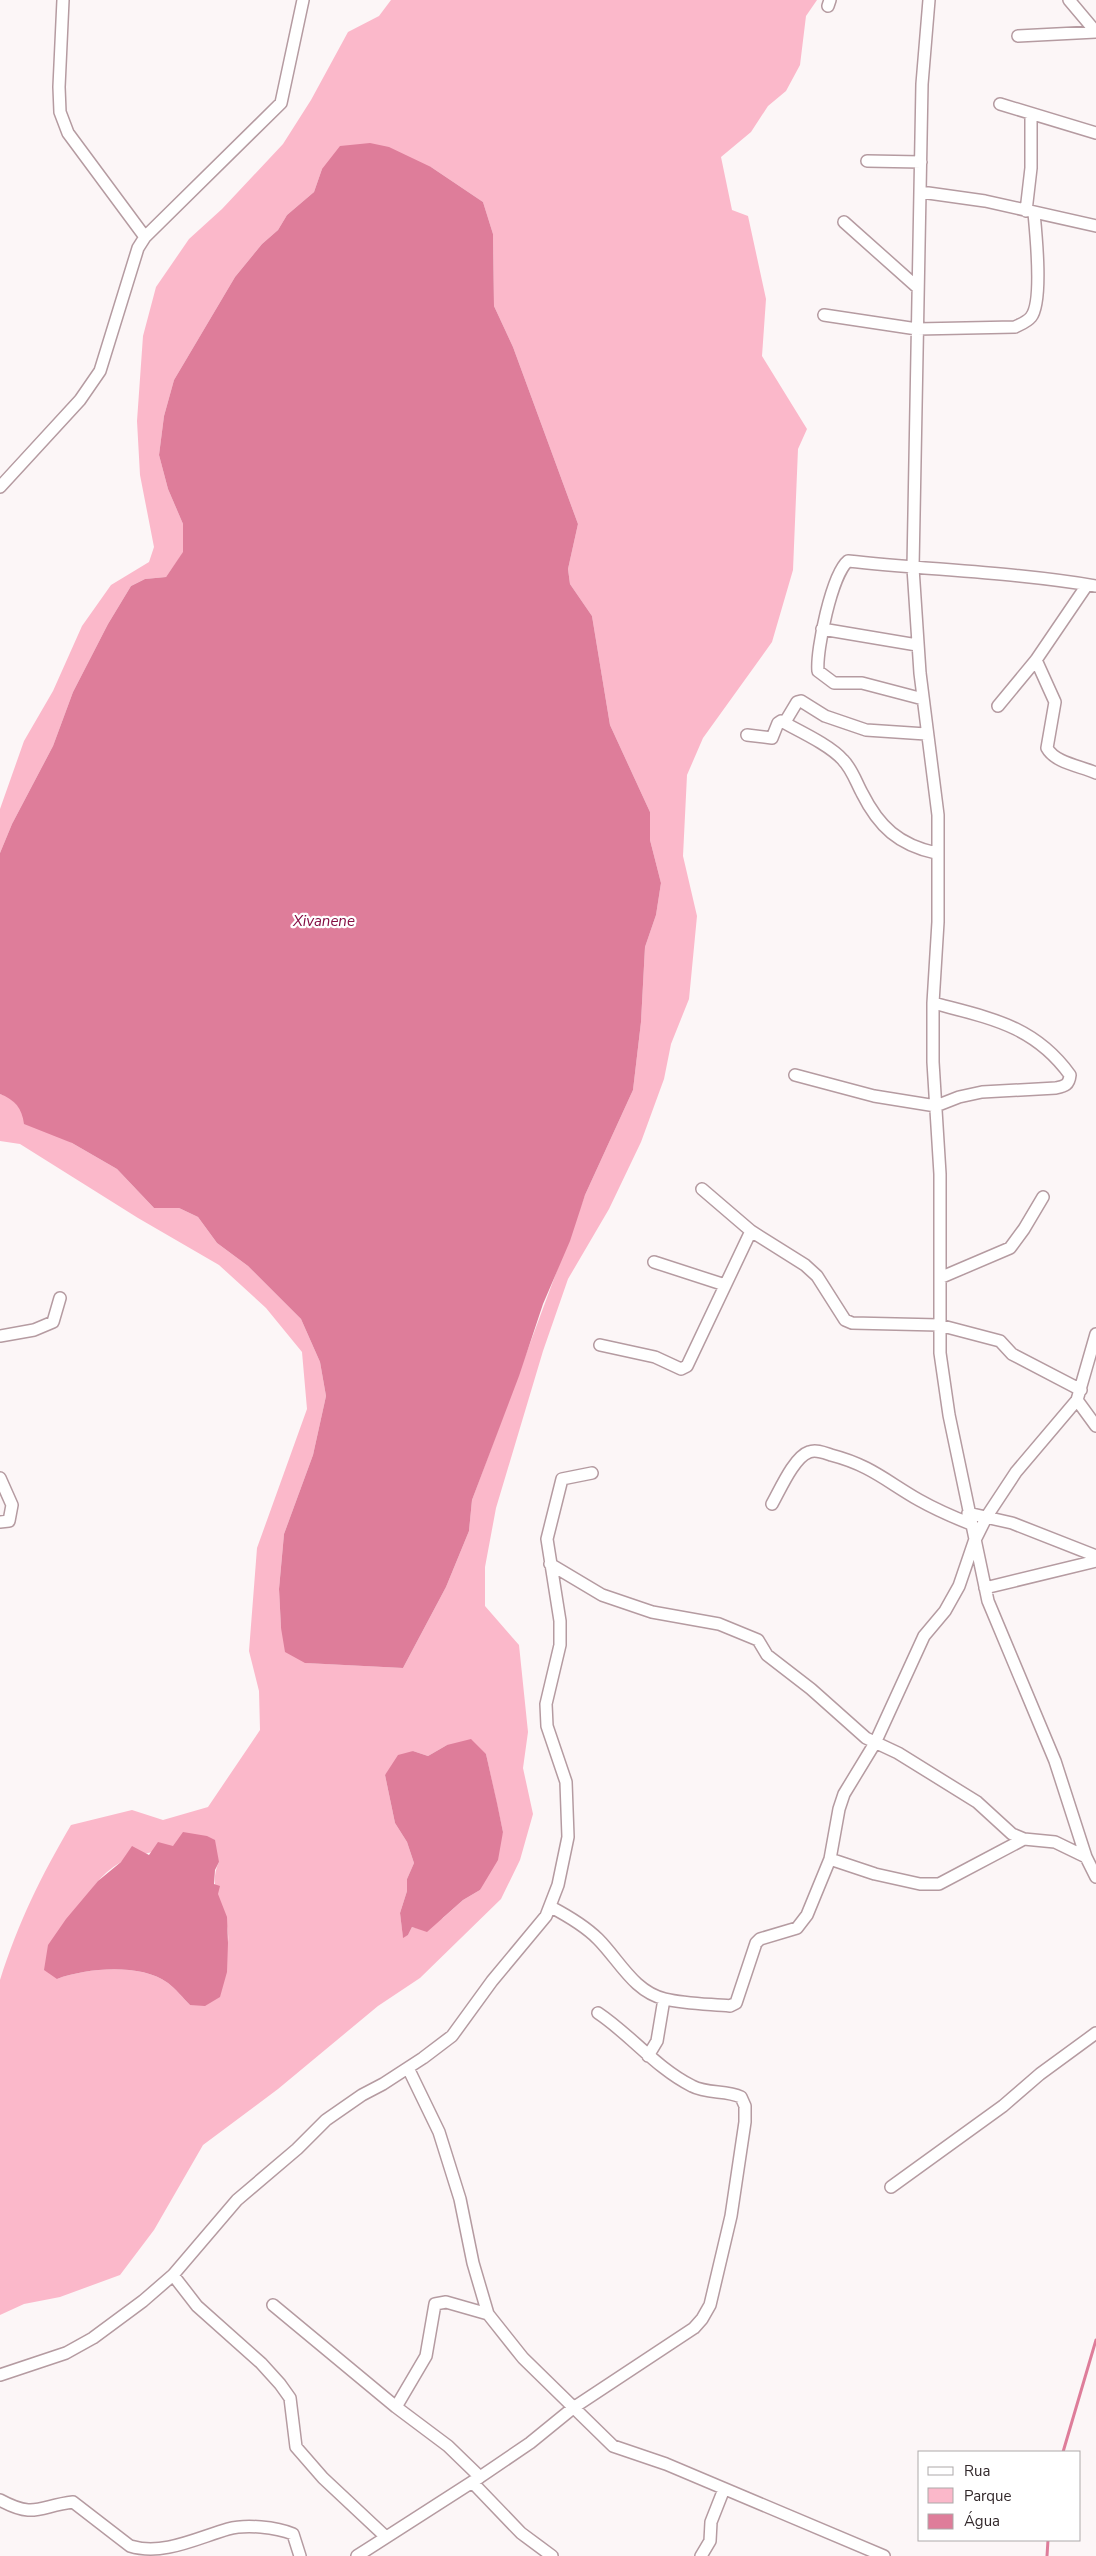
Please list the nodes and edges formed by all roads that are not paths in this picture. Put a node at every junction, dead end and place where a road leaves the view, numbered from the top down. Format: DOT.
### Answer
graph roads {
  1 [pos="63,0"];
  2 [pos="303,0"];
  3 [pos="929,0"];
  4 [pos="1068,0"];
  5 [pos="1096,32"];
  6 [pos="1018,36"];
  7 [pos="1000,104"];
  8 [pos="1031,114"];
  9 [pos="1096,132"];
  10 [pos="867,161"];
  11 [pos="921,162"];
  12 [pos="921,192"];
  13 [pos="1030,212"];
  14 [pos="844,222"];
  15 [pos="1096,226"];
  16 [pos="145,237"];
  17 [pos="918,288"];
  18 [pos="824,315"];
  19 [pos="917,329"];
  20 [pos="0,486"];
  21 [pos="913,568"];
  22 [pos="1092,586"];
  23 [pos="822,629"];
  24 [pos="917,645"];
  25 [pos="1036,660"];
  26 [pos="923,699"];
  27 [pos="998,706"];
  28 [pos="785,722"];
  29 [pos="926,734"];
  30 [pos="747,735"];
  31 [pos="1096,773"];
  32 [pos="936,853"];
  33 [pos="933,1003"];
  34 [pos="795,1075"];
  35 [pos="936,1106"];
  36 [pos="702,1189"];
  37 [pos="1043,1196"];
  38 [pos="751,1231"];
  39 [pos="654,1262"];
  40 [pos="942,1277"];
  41 [pos="725,1285"];
  42 [pos="60,1298"];
  43 [pos="939,1325"];
  44 [pos="1096,1334"];
  45 [pos="0,1336"];
  46 [pos="600,1345"];
  47 [pos="1079,1395"];
  48 [pos="1096,1426"];
  49 [pos="592,1473"];
  50 [pos="0,1478"];
  51 [pos="772,1504"];
  52 [pos="987,1516"];
  53 [pos="970,1518"];
  54 [pos="0,1522"];
  55 [pos="974,1542"];
  56 [pos="1096,1556"];
  57 [pos="1096,1561"];
  58 [pos="550,1564"];
  59 [pos="985,1588"];
  60 [pos="875,1743"];
  61 [pos="1024,1839"];
  62 [pos="1086,1856"];
  63 [pos="830,1859"];
  64 [pos="1096,1877"];
  65 [pos="551,1907"];
  66 [pos="664,1999"];
  67 [pos="598,2012"];
  68 [pos="1096,2033"];
  69 [pos="648,2056"];
  70 [pos="408,2068"];
  71 [pos="891,2187"];
  72 [pos="173,2275"];
  73 [pos="273,2305"];
  74 [pos="488,2314"];
  75 [pos="0,2375"];
  76 [pos="396,2407"];
  77 [pos="573,2408"];
  78 [pos="476,2480"];
  79 [pos="724,2489"];
  80 [pos="0,2500"];
  81 [pos="386,2537"];
  82 [pos="362,2555"];
  83 [pos="300,2556"];
  84 [pos="552,2556"];
  85 [pos="701,2556"];
  86 [pos="884,2556"];
  1 -- 16 [label="street"];
  2 -- 16 [label="street"];
  3 -- 11 [label="street"];
  4 -- 5 [label="street"];
  5 -- 6 [label="street"];
  7 -- 8 [label="street"];
  8 -- 9 [label="street"];
  8 -- 13 [label="street"];
  10 -- 11 [label="street"];
  11 -- 12 [label="street"];
  12 -- 13 [label="street"];
  12 -- 17 [label="street"];
  13 -- 15 [label="street"];
  13 -- 19 [label="street"];
  14 -- 17 [label="street"];
  16 -- 20 [label="street"];
  17 -- 19 [label="street"];
  18 -- 19 [label="street"];
  19 -- 21 [label="street"];
  21 -- 22 [label="street"];
  21 -- 23 [label="street"];
  21 -- 24 [label="street"];
  22 -- 25 [label="street"];
  23 -- 24 [label="street"];
  23 -- 26 [label="street"];
  24 -- 26 [label="street"];
  25 -- 27 [label="street"];
  25 -- 31 [label="street"];
  26 -- 29 [label="street"];
  28 -- 29 [label="street"];
  28 -- 30 [label="street"];
  28 -- 32 [label="street"];
  29 -- 32 [label="street"];
  32 -- 33 [label="street"];
  33 -- 35 [label="street"];
  33 -- 35 [label="street"];
  34 -- 35 [label="street"];
  35 -- 40 [label="street"];
  36 -- 38 [label="street"];
  37 -- 40 [label="street"];
  38 -- 41 [label="street"];
  38 -- 43 [label="street"];
  39 -- 41 [label="street"];
  40 -- 43 [label="street"];
  41 -- 46 [label="street"];
  42 -- 45 [label="street"];
  43 -- 47 [label="street"];
  43 -- 53 [label="street"];
  44 -- 47 [label="street"];
  47 -- 48 [label="street"];
  47 -- 52 [label="street"];
  49 -- 58 [label="street"];
  50 -- 54 [label="street"];
  51 -- 53 [label="street"];
  52 -- 53 [label="street"];
  52 -- 55 [label="street"];
  52 -- 56 [label="street"];
  53 -- 55 [label="street"];
  55 -- 59 [label="street"];
  55 -- 60 [label="street"];
  57 -- 59 [label="street"];
  58 -- 60 [label="street"];
  58 -- 65 [label="street"];
  59 -- 62 [label="street"];
  60 -- 61 [label="street"];
  60 -- 63 [label="street"];
  61 -- 62 [label="street"];
  61 -- 63 [label="street"];
  62 -- 64 [label="street"];
  63 -- 66 [label="street"];
  65 -- 66 [label="street"];
  65 -- 70 [label="street"];
  66 -- 69 [label="street"];
  67 -- 69 [label="street"];
  68 -- 71 [label="street"];
  69 -- 77 [label="street"];
  70 -- 72 [label="street"];
  70 -- 74 [label="street"];
  72 -- 75 [label="street"];
  72 -- 81 [label="street"];
  73 -- 76 [label="street"];
  74 -- 76 [label="street"];
  74 -- 77 [label="street"];
  76 -- 78 [label="street"];
  77 -- 78 [label="street"];
  77 -- 79 [label="street"];
  78 -- 81 [label="street"];
  78 -- 84 [label="street"];
  79 -- 85 [label="street"];
  79 -- 86 [label="street"];
  80 -- 83 [label="street"];
  81 -- 82 [label="street"];
}
